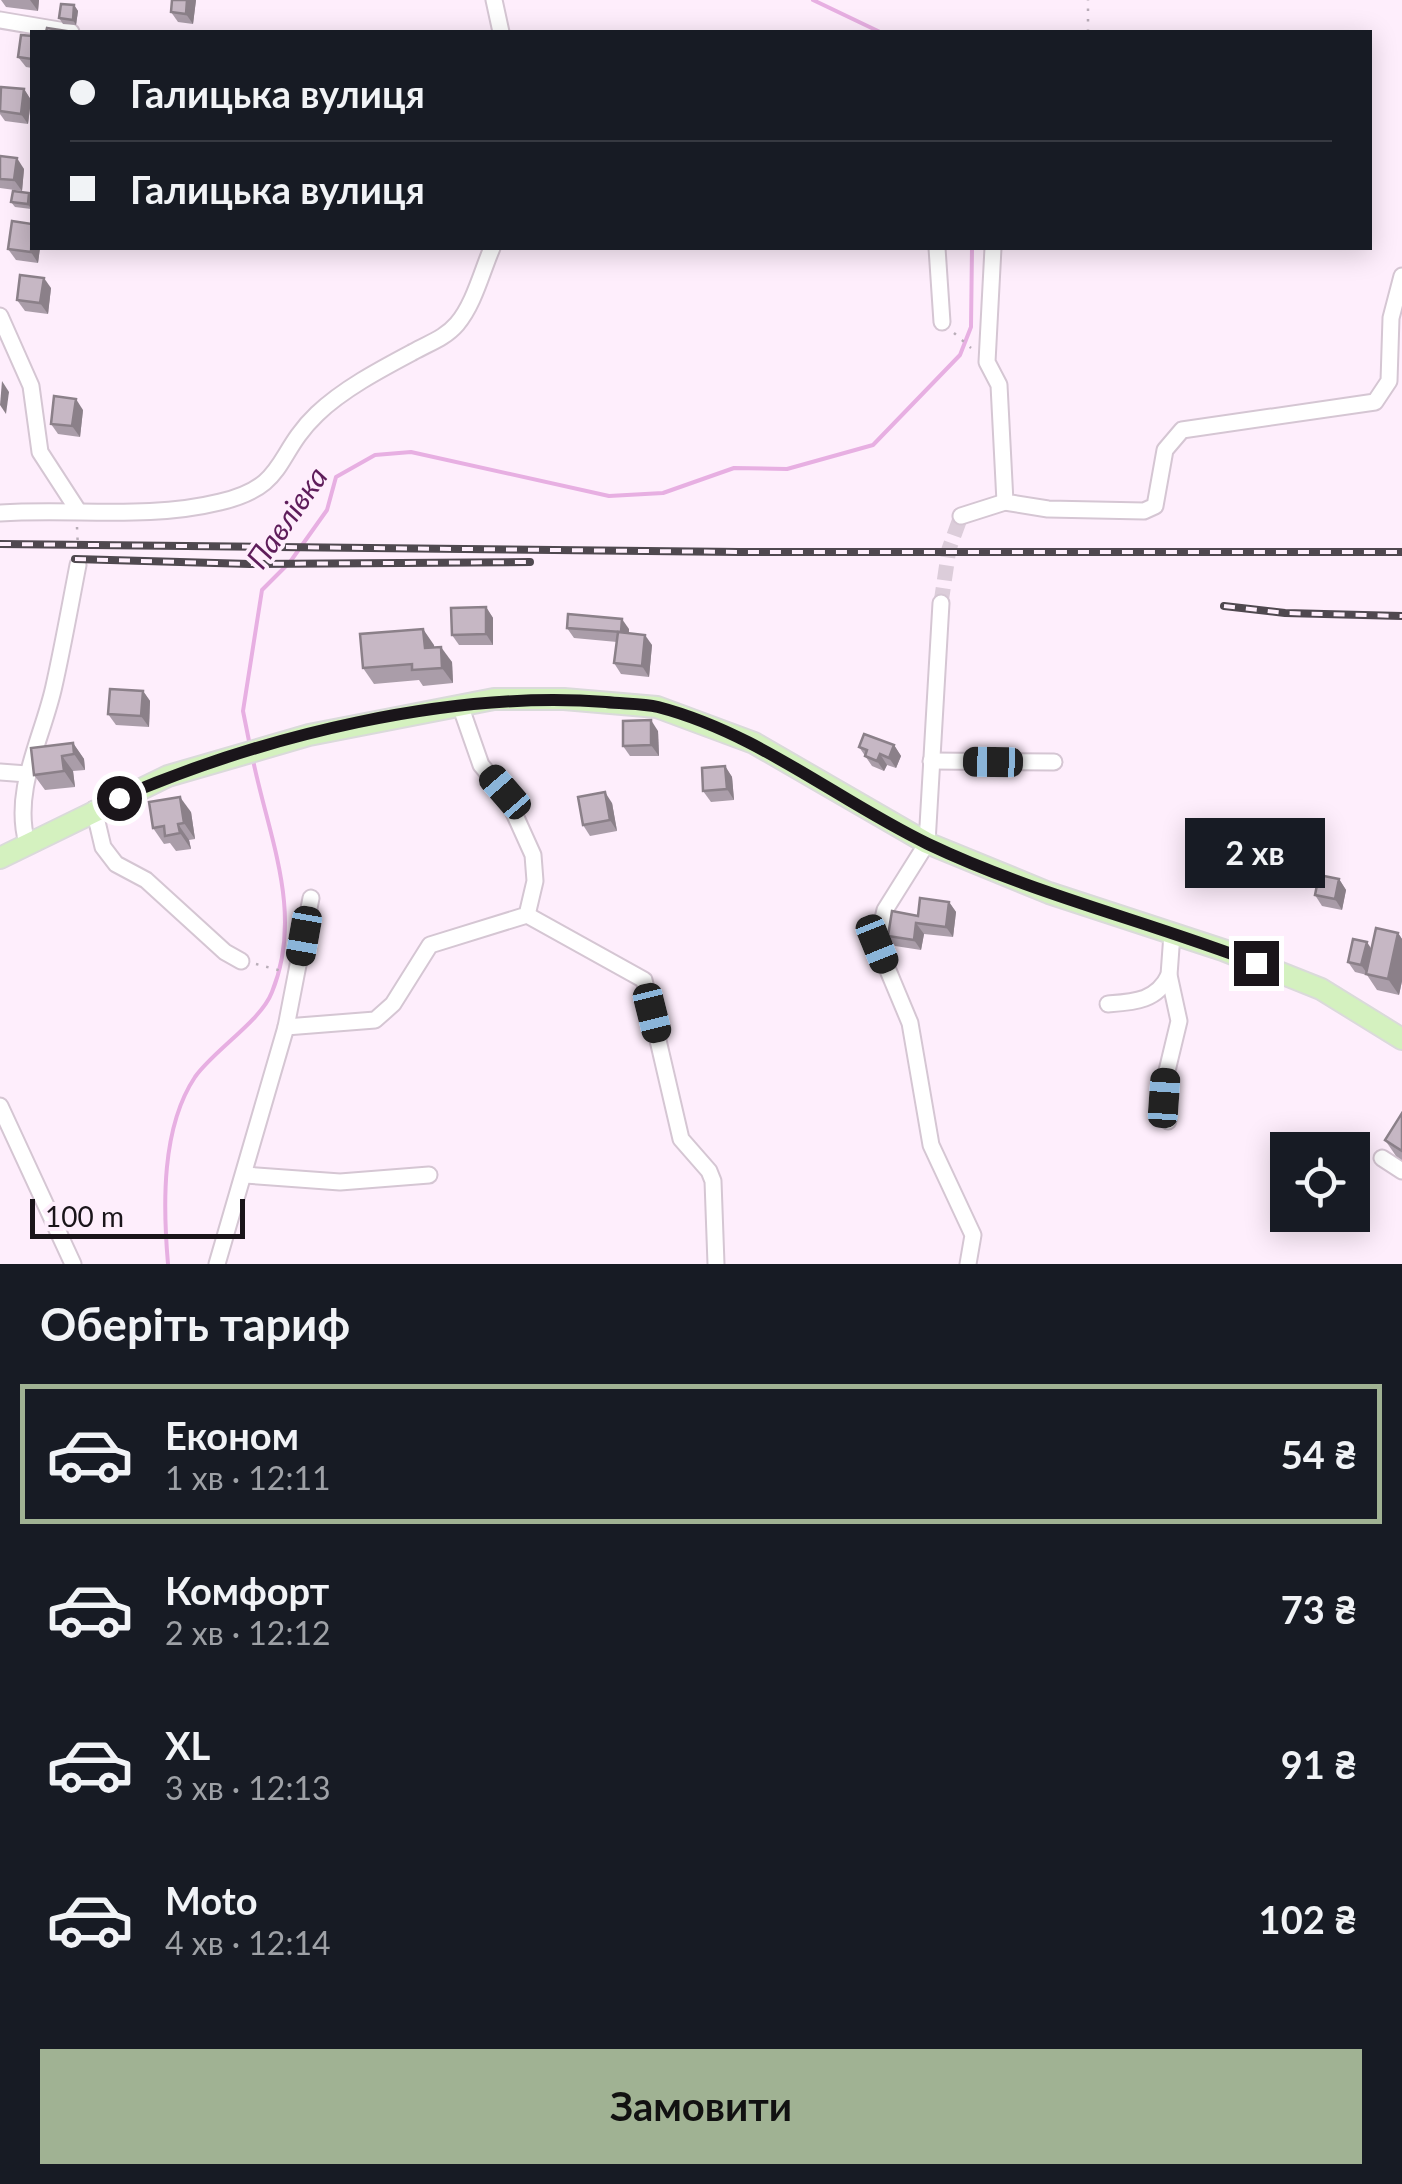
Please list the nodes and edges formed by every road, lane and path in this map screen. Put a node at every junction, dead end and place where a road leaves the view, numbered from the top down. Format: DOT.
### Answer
graph roads {
  1 [pos="494,0"];
  2 [pos="1088,0"];
  3 [pos="0,20"];
  4 [pos="58,30"];
  5 [pos="501,30"];
  6 [pos="1088,30"];
  7 [pos="491,250"];
  8 [pos="937,250"];
  9 [pos="993,250"];
  10 [pos="1402,276"];
  11 [pos="0,316"];
  12 [pos="946,326"];
  13 [pos="981,357"];
  14 [pos="1005,502"];
  15 [pos="77,509"];
  16 [pos="0,514"];
  17 [pos="961,516"];
  18 [pos="78,565"];
  19 [pos="940,604"];
  20 [pos="460,705"];
  21 [pos="932,761"];
  22 [pos="1054,762"];
  23 [pos="0,772"];
  24 [pos="27,774"];
  25 [pos="94,808"];
  26 [pos="27,843"];
  27 [pos="927,843"];
  28 [pos="0,858"];
  29 [pos="311,898"];
  30 [pos="527,916"];
  31 [pos="1172,934"];
  32 [pos="242,961"];
  33 [pos="298,974"];
  34 [pos="1168,975"];
  35 [pos="1118,1007"];
  36 [pos="286,1027"];
  37 [pos="1402,1039"];
  38 [pos="0,1106"];
  39 [pos="1168,1121"];
  40 [pos="1382,1158"];
  41 [pos="1402,1170"];
  42 [pos="246,1175"];
  43 [pos="429,1176"];
  44 [pos="73,1264"];
  45 [pos="217,1264"];
  46 [pos="716,1264"];
  47 [pos="968,1264"];
  1 -- 5 [label="street"];
  2 -- 6 [label="path"];
  3 -- 4 [label="street"];
  7 -- 15 [label="street"];
  8 -- 12 [label="street"];
  9 -- 14 [label="street"];
  10 -- 14 [label="street"];
  11 -- 15 [label="street"];
  12 -- 13 [label="path"];
  14 -- 17 [label="street"];
  15 -- 16 [label="street"];
  15 -- 18 [label="path"];
  18 -- 24 [label="street"];
  19 -- 21 [label="street"];
  20 -- 25 [label="main road"];
  20 -- 27 [label="main road"];
  20 -- 30 [label="street"];
  21 -- 22 [label="street"];
  21 -- 27 [label="street"];
  23 -- 24 [label="street"];
  24 -- 26 [label="street"];
  25 -- 26 [label="main road"];
  25 -- 32 [label="street"];
  26 -- 28 [label="main road"];
  27 -- 31 [label="main road"];
  27 -- 47 [label="street"];
  29 -- 33 [label="street"];
  30 -- 36 [label="street"];
  30 -- 46 [label="street"];
  31 -- 34 [label="street"];
  31 -- 37 [label="main road"];
  32 -- 33 [label="path"];
  33 -- 36 [label="street"];
  34 -- 35 [label="street"];
  34 -- 39 [label="street"];
  36 -- 42 [label="street"];
  38 -- 44 [label="street"];
  40 -- 41 [label="street"];
  42 -- 43 [label="street"];
  42 -- 45 [label="street"];
}
